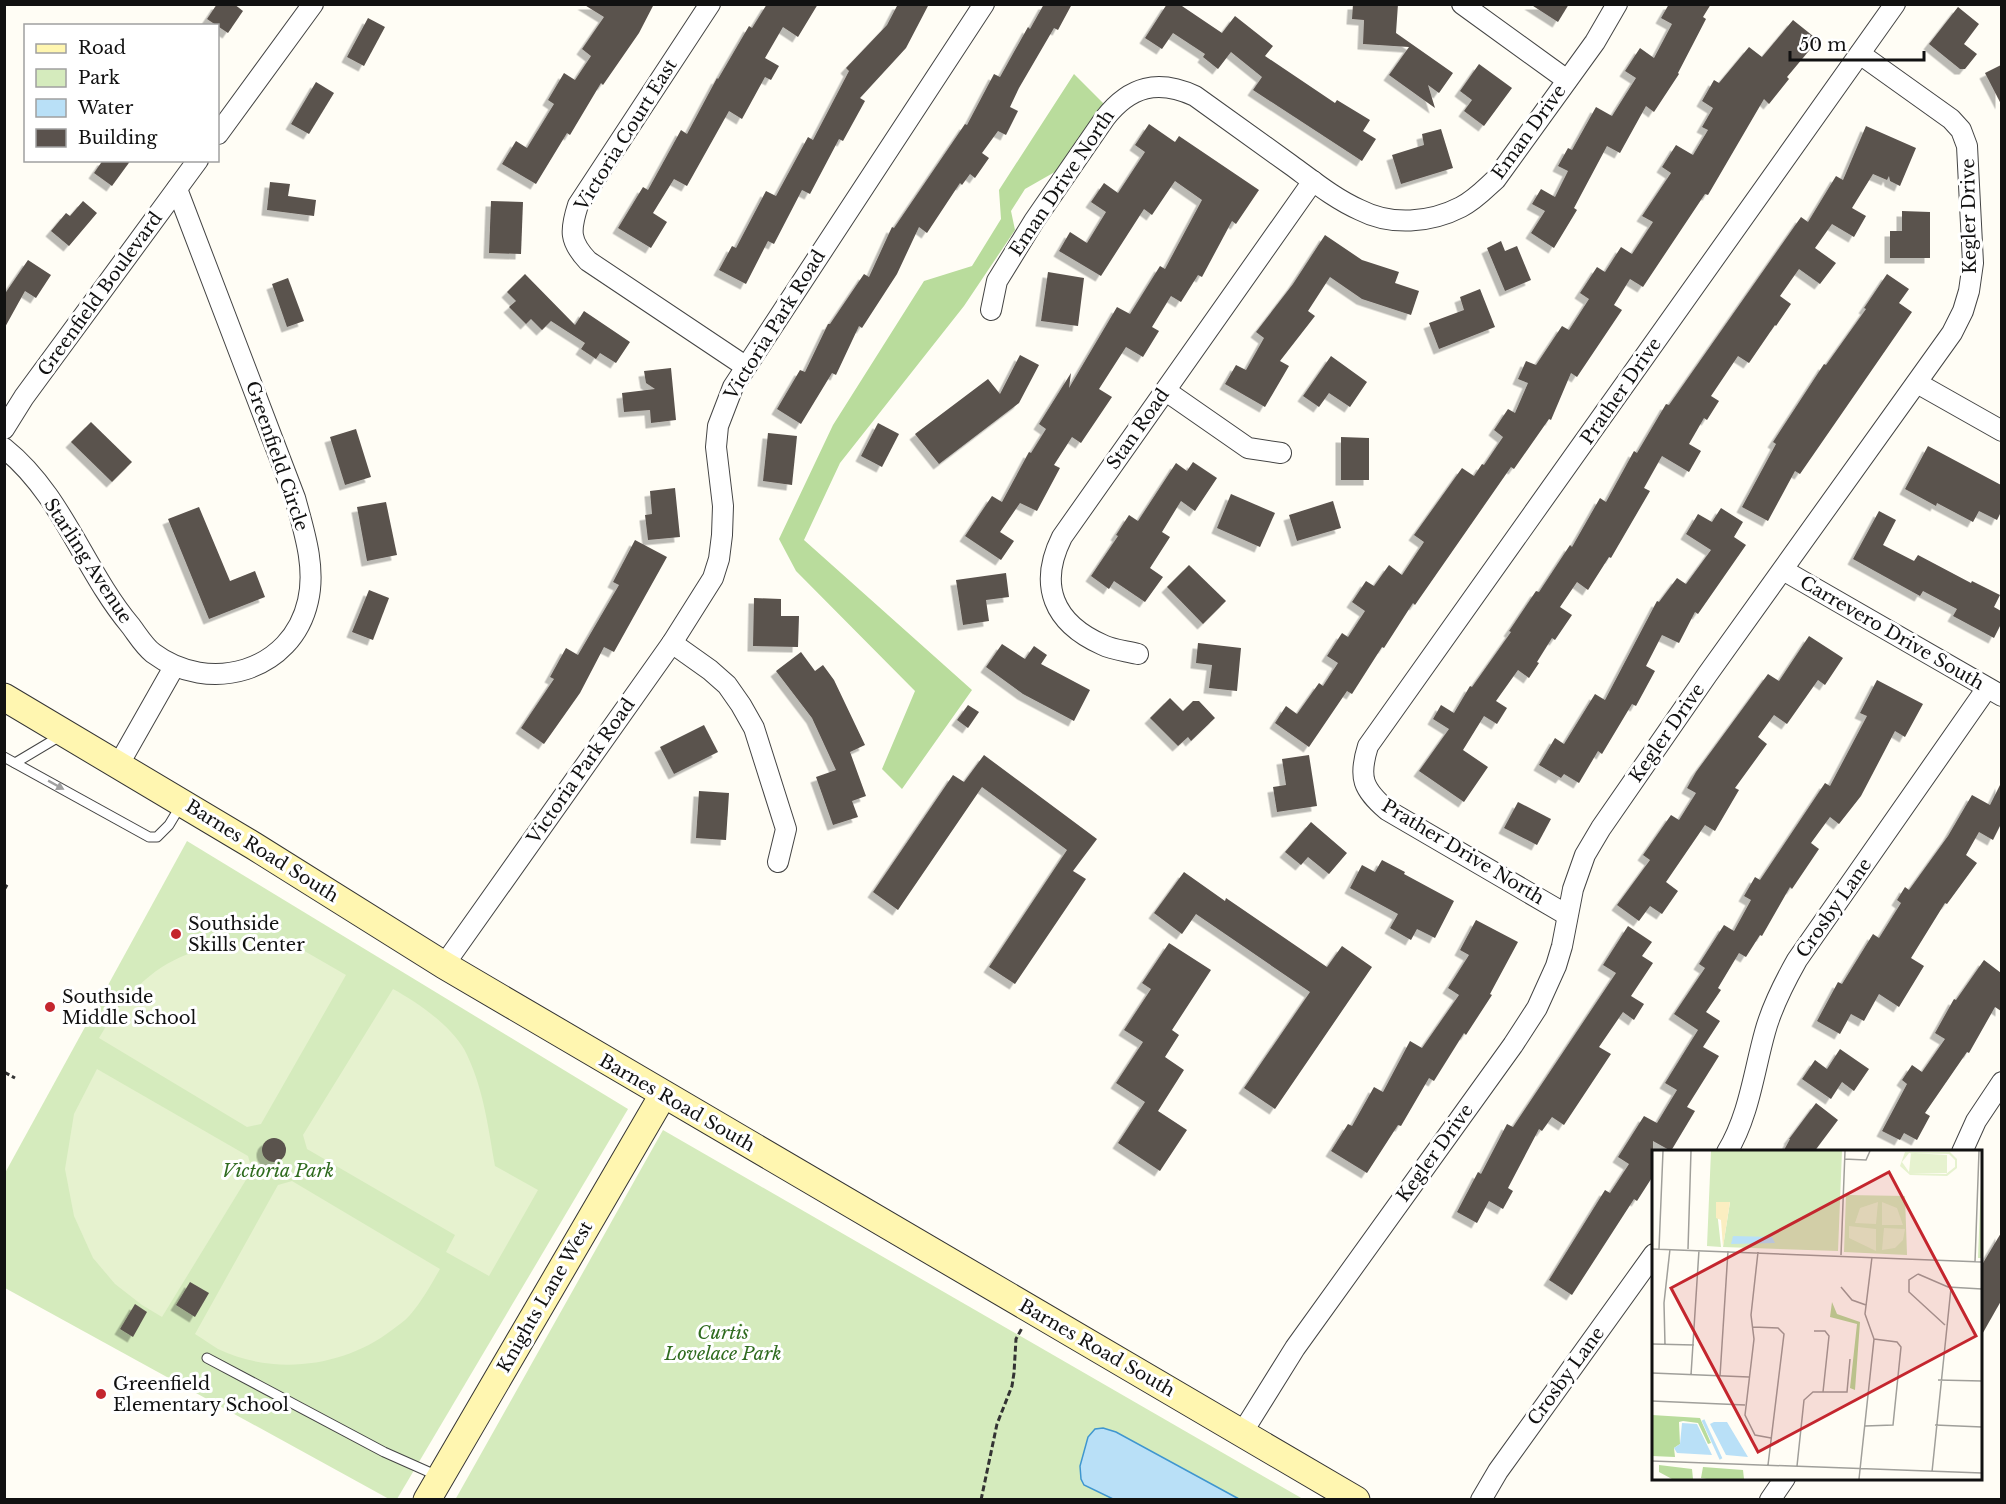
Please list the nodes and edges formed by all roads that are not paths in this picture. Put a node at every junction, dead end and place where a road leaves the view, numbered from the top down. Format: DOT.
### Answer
graph roads {
  1 [pos="313,4"];
  2 [pos="710,4"];
  3 [pos="984,4"];
  4 [pos="1462,4"];
  5 [pos="1617,4"];
  6 [pos="1895,4"];
  7 [pos="1860,54"];
  8 [pos="1567,80"];
  9 [pos="219,133"];
  10 [pos="197,162"];
  11 [pos="1313,181"];
  12 [pos="177,189"];
  13 [pos="990,310"];
  14 [pos="745,366"];
  15 [pos="1917,383"];
  16 [pos="1166,391"];
  17 [pos="4,429"];
  18 [pos="2001,431"];
  19 [pos="4,448"];
  20 [pos="1281,453"];
  21 [pos="1783,570"];
  22 [pos="672,643"];
  23 [pos="1138,654"];
  24 [pos="174,667"];
  25 [pos="1994,692"];
  26 [pos="4,697"];
  27 [pos="66,732"];
  28 [pos="4,757"];
  29 [pos="15,763"];
  30 [pos="119,764"];
  31 [pos="1365,783"];
  32 [pos="183,802"];
  33 [pos="778,862"];
  34 [pos="1567,915"];
  35 [pos="444,965"];
  36 [pos="2001,1082"];
  37 [pos="663,1095"];
  38 [pos="1728,1150"];
  39 [pos="1963,1150"];
  40 [pos="1652,1255"];
  41 [pos="207,1358"];
  42 [pos="1242,1433"];
  43 [pos="440,1477"];
  44 [pos="1784,1480"];
  45 [pos="427,1500"];
  46 [pos="1356,1500"];
  47 [pos="1481,1500"];
  48 [pos="1770,1500"];
  1 -- 9 [label="street"];
  2 -- 14 [label="street, Victoria Court East"];
  3 -- 14 [label="street, Victoria Park Road"];
  4 -- 8 [label="street"];
  5 -- 8 [label="street, Eman Drive"];
  6 -- 7 [label="street, Prather Drive"];
  7 -- 15 [label="street, Kegler Drive"];
  7 -- 31 [label="street, Prather Drive"];
  8 -- 11 [label="street, Eman Drive"];
  10 -- 12 [label="street, Greenfield Boulevard"];
  11 -- 13 [label="street, Eman Drive North"];
  11 -- 16 [label="street, Stan Road"];
  12 -- 17 [label="street, Greenfield Boulevard"];
  12 -- 24 [label="street, Greenfield Circle"];
  14 -- 22 [label="street, Victoria Park Road"];
  15 -- 18 [label="street"];
  15 -- 21 [label="street, Kegler Drive"];
  16 -- 20 [label="street"];
  16 -- 23 [label="street, Stan Road"];
  19 -- 24 [label="street, Starling Avenue"];
  21 -- 25 [label="street, Carrevero Drive South"];
  21 -- 34 [label="street, Kegler Drive"];
  22 -- 33 [label="street"];
  22 -- 35 [label="street, Victoria Park Road"];
  24 -- 30 [label="street"];
  25 -- 38 [label="street, Crosby Lane"];
  26 -- 27 [label="street, Barnes Road South"];
  27 -- 29 [label="lane"];
  27 -- 30 [label="street, Barnes Road South"];
  28 -- 29 [label="lane"];
  29 -- 32 [label="lane, one-way"];
  30 -- 32 [label="street, Barnes Road South"];
  31 -- 34 [label="street, Prather Drive North"];
  32 -- 35 [label="street, Barnes Road South"];
  34 -- 42 [label="street, Kegler Drive"];
  35 -- 37 [label="street, Barnes Road South"];
  36 -- 39 [label="street"];
  37 -- 42 [label="street, Barnes Road South"];
  37 -- 43 [label="street, Knights Lane West"];
  40 -- 47 [label="street, Crosby Lane"];
  41 -- 43 [label="lane"];
  42 -- 46 [label="street, Barnes Road South"];
  43 -- 45 [label="street, Knights Lane West"];
  44 -- 48 [label="street"];
}
